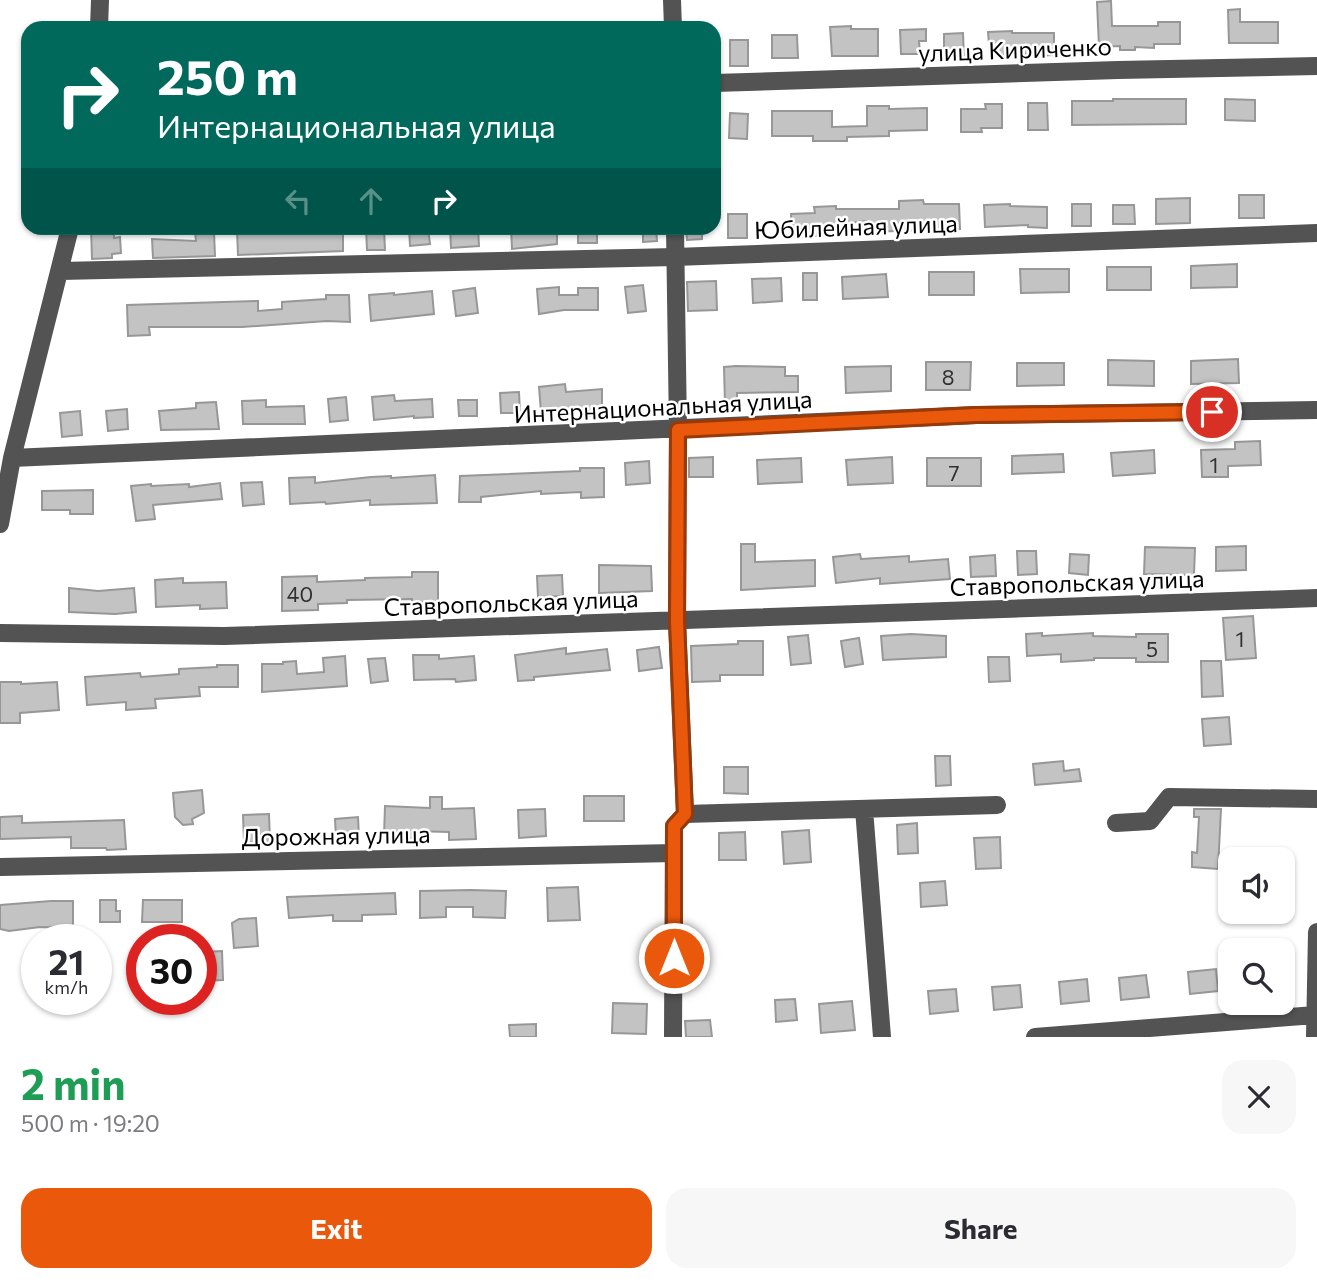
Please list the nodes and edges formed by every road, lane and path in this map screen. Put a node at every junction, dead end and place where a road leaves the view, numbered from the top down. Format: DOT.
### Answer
graph roads {
  1 [pos="100,0"];
  2 [pos="673,0"];
  3 [pos="99,21"];
  4 [pos="673,21"];
  5 [pos="1317,66"];
  6 [pos="721,83"];
  7 [pos="1317,233"];
  8 [pos="69,235"];
  9 [pos="675,235"];
  10 [pos="675,257"];
  11 [pos="61,271"];
  12 [pos="1317,411"];
  13 [pos="678,430"];
  14 [pos="12,458"];
  15 [pos="0,524"];
  16 [pos="1317,598"];
  17 [pos="677,621"];
  18 [pos="0,634"];
  19 [pos="1317,799"];
  20 [pos="998,805"];
  21 [pos="864,809"];
  22 [pos="685,814"];
  23 [pos="1116,823"];
  24 [pos="674,853"];
  25 [pos="0,867"];
  26 [pos="1317,932"];
  27 [pos="1315,1015"];
  28 [pos="673,1037"];
  29 [pos="882,1037"];
  30 [pos="1035,1037"];
  31 [pos="1315,1037"];
  1 -- 3 [label="street"];
  2 -- 4 [label="street"];
  5 -- 6 [label="street, улица Кириченко"];
  7 -- 10 [label="street, Юбилейная улица"];
  8 -- 11 [label="street"];
  9 -- 10 [label="street"];
  10 -- 11 [label="street, Юбилейная улица"];
  10 -- 13 [label="street"];
  11 -- 14 [label="street"];
  12 -- 13 [label="street, Интернациональная улица"];
  13 -- 14 [label="street, Интернациональная улица"];
  13 -- 17 [label="street"];
  14 -- 15 [label="street"];
  16 -- 17 [label="street, Ставропольская улица"];
  17 -- 18 [label="street, Ставропольская улица"];
  17 -- 22 [label="street"];
  19 -- 23 [label="street"];
  20 -- 21 [label="street"];
  21 -- 22 [label="street"];
  21 -- 29 [label="street"];
  22 -- 24 [label="street"];
  24 -- 25 [label="street, Дорожная улица"];
  24 -- 28 [label="street"];
  26 -- 27 [label="street"];
  27 -- 30 [label="street"];
  27 -- 31 [label="street"];
}
